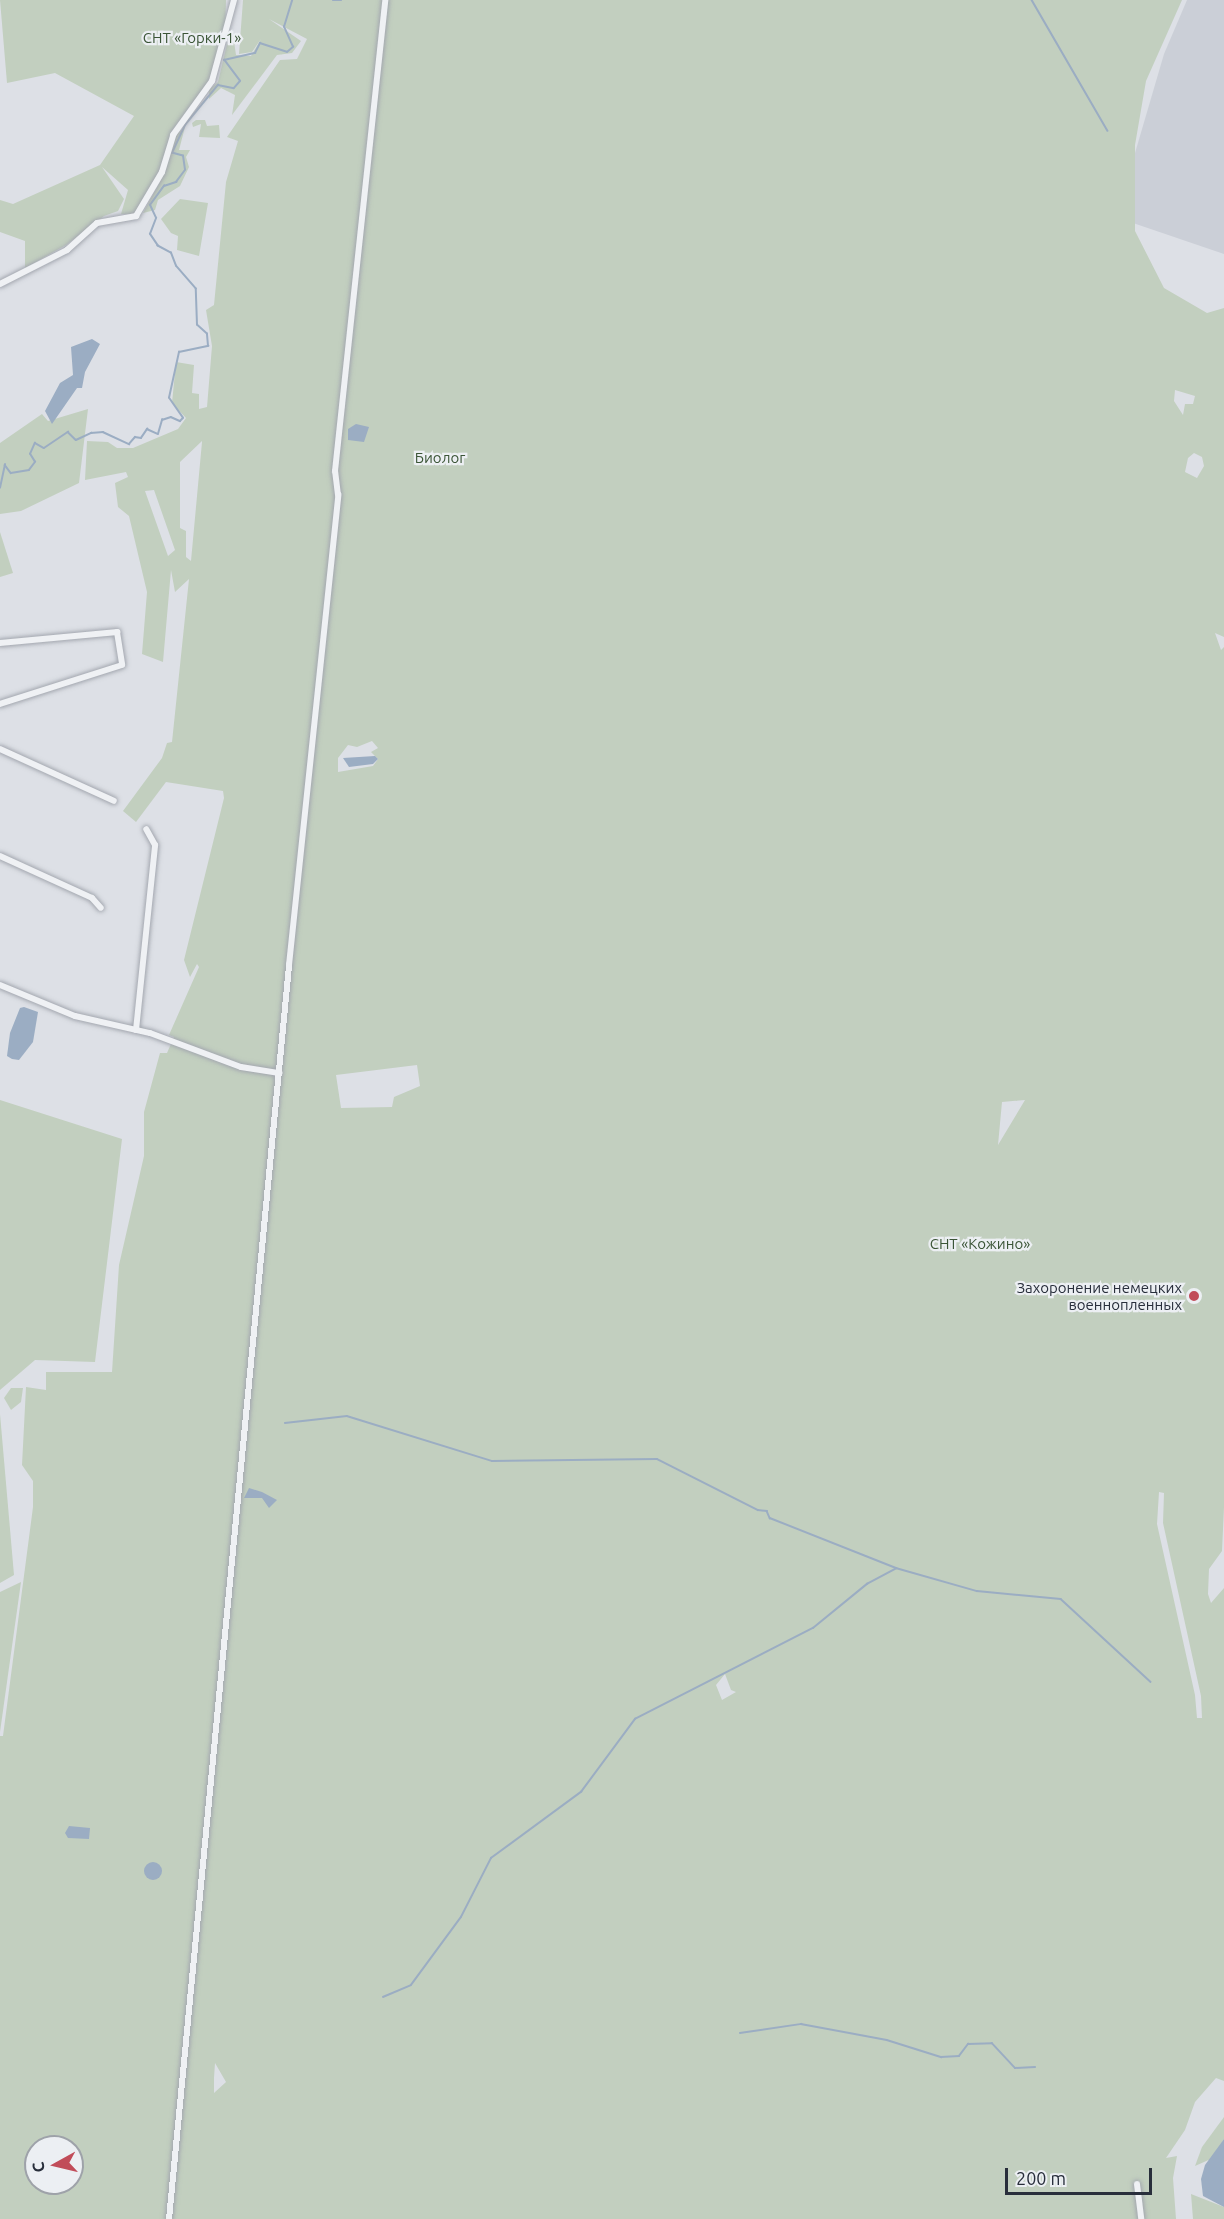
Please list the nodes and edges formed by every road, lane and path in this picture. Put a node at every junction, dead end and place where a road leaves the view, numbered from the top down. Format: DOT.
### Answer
graph roads {
  1 [pos="234,0"];
  2 [pos="385,0"];
  3 [pos="0,284"];
  4 [pos="0,643"];
  5 [pos="0,704"];
  6 [pos="0,749"];
  7 [pos="114,801"];
  8 [pos="146,829"];
  9 [pos="0,856"];
  10 [pos="101,908"];
  11 [pos="0,985"];
  12 [pos="136,1030"];
  13 [pos="280,1073"];
  14 [pos="1137,2184"];
  15 [pos="169,2219"];
  16 [pos="1141,2219"];
  1 -- 3 [label="street"];
  2 -- 13 [label="street"];
  4 -- 5 [label="street"];
  6 -- 7 [label="street"];
  8 -- 12 [label="street"];
  9 -- 10 [label="street"];
  11 -- 12 [label="street"];
  12 -- 13 [label="street"];
  13 -- 15 [label="street"];
  14 -- 16 [label="street"];
}
